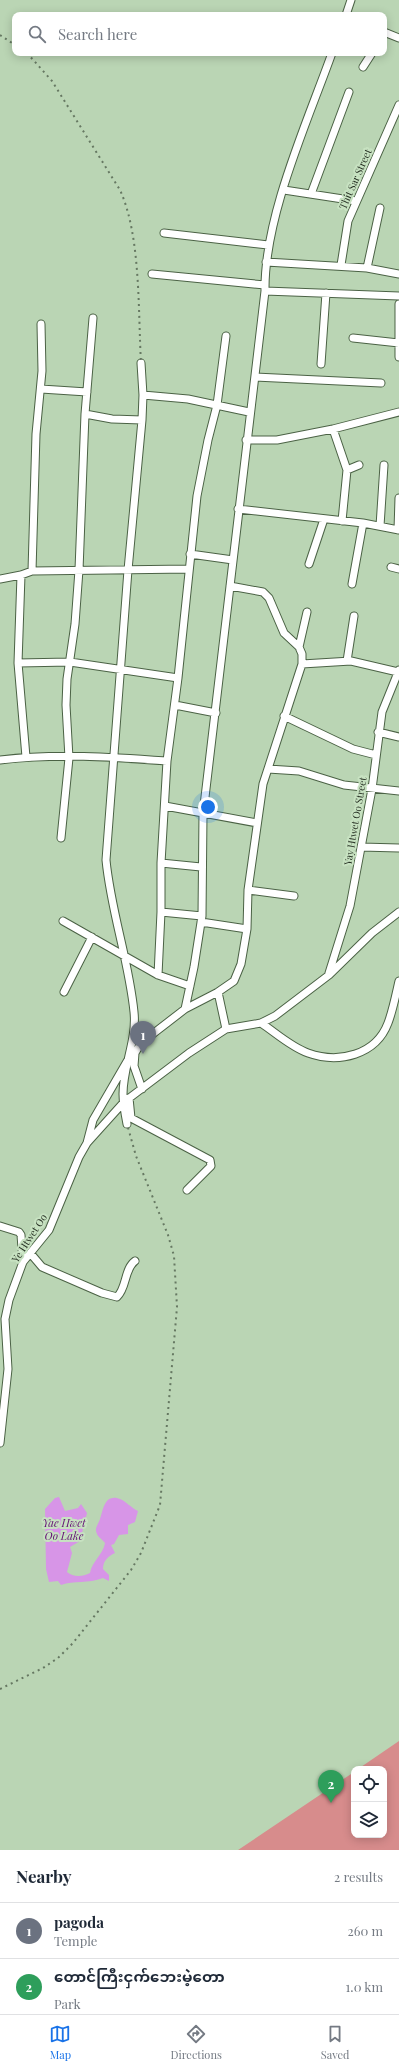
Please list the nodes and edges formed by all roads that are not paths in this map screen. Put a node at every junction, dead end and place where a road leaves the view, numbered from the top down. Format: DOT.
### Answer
graph roads {
  1 [pos="351,0"];
  2 [pos="347,12"];
  3 [pos="387,33"];
  4 [pos="399,38"];
  5 [pos="331,56"];
  6 [pos="370,56"];
  7 [pos="363,67"];
  8 [pos="349,92"];
  9 [pos="399,105"];
  10 [pos="284,190"];
  11 [pos="311,194"];
  12 [pos="356,201"];
  13 [pos="380,208"];
  14 [pos="164,233"];
  15 [pos="268,245"];
  16 [pos="266,262"];
  17 [pos="341,265"];
  18 [pos="367,268"];
  19 [pos="152,274"];
  20 [pos="399,274"];
  21 [pos="265,288"];
  22 [pos="326,294"];
  23 [pos="399,296"];
  24 [pos="399,304"];
  25 [pos="93,318"];
  26 [pos="41,324"];
  27 [pos="226,336"];
  28 [pos="353,338"];
  29 [pos="399,343"];
  30 [pos="399,357"];
  31 [pos="141,363"];
  32 [pos="320,364"];
  33 [pos="255,377"];
  34 [pos="381,383"];
  35 [pos="41,389"];
  36 [pos="87,392"];
  37 [pos="143,395"];
  38 [pos="217,405"];
  39 [pos="250,412"];
  40 [pos="399,412"];
  41 [pos="85,414"];
  42 [pos="142,420"];
  43 [pos="333,429"];
  44 [pos="246,440"];
  45 [pos="359,465"];
  46 [pos="384,465"];
  47 [pos="347,470"];
  48 [pos="399,498"];
  49 [pos="238,509"];
  50 [pos="324,520"];
  51 [pos="342,521"];
  52 [pos="363,523"];
  53 [pos="380,526"];
  54 [pos="398,530"];
  55 [pos="190,554"];
  56 [pos="233,560"];
  57 [pos="309,564"];
  58 [pos="391,567"];
  59 [pos="189,569"];
  60 [pos="399,569"];
  61 [pos="79,570"];
  62 [pos="128,570"];
  63 [pos="32,571"];
  64 [pos="22,575"];
  65 [pos="0,579"];
  66 [pos="352,584"];
  67 [pos="230,586"];
  68 [pos="307,612"];
  69 [pos="354,616"];
  70 [pos="299,647"];
  71 [pos="347,661"];
  72 [pos="70,662"];
  73 [pos="18,663"];
  74 [pos="302,664"];
  75 [pos="121,670"];
  76 [pos="398,671"];
  77 [pos="178,678"];
  78 [pos="396,687"];
  79 [pos="175,705"];
  80 [pos="216,713"];
  81 [pos="284,716"];
  82 [pos="378,732"];
  83 [pos="399,737"];
  84 [pos="376,755"];
  85 [pos="26,757"];
  86 [pos="115,757"];
  87 [pos="69,758"];
  88 [pos="0,760"];
  89 [pos="167,762"];
  90 [pos="268,769"];
  91 [pos="372,789"];
  92 [pos="399,791"];
  93 [pos="165,806"];
  94 [pos="203,814"];
  95 [pos="257,823"];
  96 [pos="61,838"];
  97 [pos="361,847"];
  98 [pos="399,848"];
  99 [pos="161,863"];
  100 [pos="201,867"];
  101 [pos="248,890"];
  102 [pos="294,896"];
  103 [pos="162,912"];
  104 [pos="399,912"];
  105 [pos="201,919"];
  106 [pos="63,921"];
  107 [pos="247,929"];
  108 [pos="92,937"];
  109 [pos="125,955"];
  110 [pos="158,975"];
  111 [pos="329,975"];
  112 [pos="399,981"];
  113 [pos="190,986"];
  114 [pos="64,992"];
  115 [pos="218,992"];
  116 [pos="185,1009"];
  117 [pos="261,1024"];
  118 [pos="226,1029"];
  119 [pos="132,1056"];
  120 [pos="142,1089"];
  121 [pos="126,1100"];
  122 [pos="127,1124"];
  123 [pos="87,1143"];
  124 [pos="187,1190"];
  125 [pos="0,1226"];
  126 [pos="31,1254"];
  127 [pos="135,1261"];
  128 [pos="23,1262"];
  129 [pos="2,1318"];
  130 [pos="0,1443"];
  1 -- 2 [label="street"];
  3 -- 4 [label="street"];
  5 -- 10 [label="street"];
  6 -- 7 [label="street"];
  8 -- 11 [label="street"];
  9 -- 12 [label="street, Thit Sar Street"];
  10 -- 11 [label="street"];
  10 -- 15 [label="street"];
  11 -- 12 [label="street"];
  12 -- 17 [label="street, Thit Sar Street"];
  13 -- 18 [label="street"];
  14 -- 15 [label="street"];
  15 -- 16 [label="street"];
  16 -- 17 [label="street"];
  16 -- 21 [label="street"];
  17 -- 18 [label="street"];
  18 -- 20 [label="street"];
  19 -- 21 [label="street"];
  21 -- 22 [label="street"];
  21 -- 33 [label="street"];
  22 -- 23 [label="street"];
  22 -- 32 [label="street"];
  24 -- 29 [label="street"];
  25 -- 36 [label="street"];
  26 -- 35 [label="street"];
  27 -- 38 [label="street"];
  28 -- 29 [label="street"];
  29 -- 30 [label="street"];
  31 -- 37 [label="street"];
  33 -- 34 [label="street"];
  33 -- 39 [label="street"];
  35 -- 36 [label="street"];
  35 -- 63 [label="street"];
  36 -- 41 [label="street"];
  37 -- 38 [label="street"];
  37 -- 42 [label="street"];
  38 -- 39 [label="street"];
  38 -- 55 [label="street"];
  39 -- 44 [label="street"];
  40 -- 43 [label="street"];
  41 -- 42 [label="street"];
  41 -- 61 [label="street"];
  42 -- 62 [label="street"];
  43 -- 44 [label="street"];
  43 -- 47 [label="street"];
  44 -- 49 [label="street"];
  45 -- 47 [label="street"];
  46 -- 53 [label="street"];
  47 -- 51 [label="street"];
  48 -- 54 [label="street"];
  49 -- 50 [label="street"];
  49 -- 56 [label="street"];
  50 -- 51 [label="street"];
  50 -- 57 [label="street"];
  51 -- 52 [label="street"];
  52 -- 53 [label="street"];
  52 -- 66 [label="street"];
  53 -- 54 [label="street"];
  55 -- 56 [label="street"];
  55 -- 59 [label="street"];
  56 -- 67 [label="street"];
  58 -- 60 [label="street"];
  59 -- 62 [label="street"];
  59 -- 77 [label="street"];
  61 -- 62 [label="street"];
  61 -- 63 [label="street"];
  61 -- 72 [label="street"];
  62 -- 75 [label="street"];
  63 -- 64 [label="street"];
  64 -- 65 [label="street"];
  64 -- 73 [label="street"];
  67 -- 70 [label="street"];
  67 -- 80 [label="street"];
  68 -- 70 [label="street"];
  69 -- 71 [label="street"];
  70 -- 74 [label="street"];
  71 -- 74 [label="street"];
  71 -- 76 [label="street"];
  72 -- 73 [label="street"];
  72 -- 75 [label="street"];
  72 -- 87 [label="street"];
  73 -- 85 [label="street"];
  74 -- 81 [label="street"];
  75 -- 77 [label="street"];
  75 -- 86 [label="street"];
  76 -- 78 [label="street, Yay Htwet Oo Street"];
  77 -- 79 [label="street"];
  78 -- 82 [label="street, Yay Htwet Oo Street"];
  79 -- 80 [label="street"];
  79 -- 89 [label="street"];
  80 -- 94 [label="street"];
  81 -- 84 [label="street"];
  81 -- 90 [label="street"];
  82 -- 83 [label="street"];
  82 -- 84 [label="street, Yay Htwet Oo Street"];
  84 -- 91 [label="street, Yay Htwet Oo Street"];
  85 -- 87 [label="street"];
  85 -- 88 [label="street"];
  86 -- 87 [label="street"];
  86 -- 89 [label="street"];
  86 -- 109 [label="street"];
  87 -- 96 [label="street"];
  89 -- 93 [label="street"];
  90 -- 91 [label="street"];
  90 -- 95 [label="street"];
  91 -- 92 [label="street"];
  91 -- 97 [label="street, Yay Htwet Oo Street"];
  93 -- 94 [label="street"];
  93 -- 99 [label="street"];
  94 -- 95 [label="street"];
  94 -- 100 [label="street"];
  95 -- 101 [label="street"];
  97 -- 98 [label="street"];
  97 -- 111 [label="street, Yay Htwet Oo Street"];
  99 -- 100 [label="street"];
  99 -- 103 [label="street"];
  100 -- 105 [label="street"];
  101 -- 102 [label="street"];
  101 -- 107 [label="street"];
  103 -- 105 [label="street"];
  103 -- 110 [label="street"];
  104 -- 111 [label="street"];
  105 -- 107 [label="street"];
  105 -- 113 [label="street"];
  106 -- 108 [label="street"];
  107 -- 115 [label="street"];
  108 -- 109 [label="street"];
  108 -- 114 [label="street"];
  109 -- 110 [label="street"];
  109 -- 119 [label="street"];
  110 -- 113 [label="street"];
  111 -- 117 [label="street"];
  112 -- 117 [label="street"];
  113 -- 116 [label="street"];
  115 -- 116 [label="street"];
  115 -- 118 [label="street"];
  116 -- 119 [label="street"];
  117 -- 118 [label="street"];
  118 -- 120 [label="street"];
  119 -- 120 [label="street"];
  119 -- 121 [label="street"];
  119 -- 123 [label="street"];
  120 -- 121 [label="street"];
  121 -- 122 [label="street"];
  121 -- 123 [label="street"];
  121 -- 124 [label="street"];
  123 -- 126 [label="street, Ye Htwet Oo"];
  125 -- 128 [label="street"];
  126 -- 127 [label="street"];
  126 -- 128 [label="street, Ye Htwet Oo"];
  128 -- 129 [label="street, Ye Htwet Oo"];
  129 -- 130 [label="street, Ye Htwet Oo"];
}
